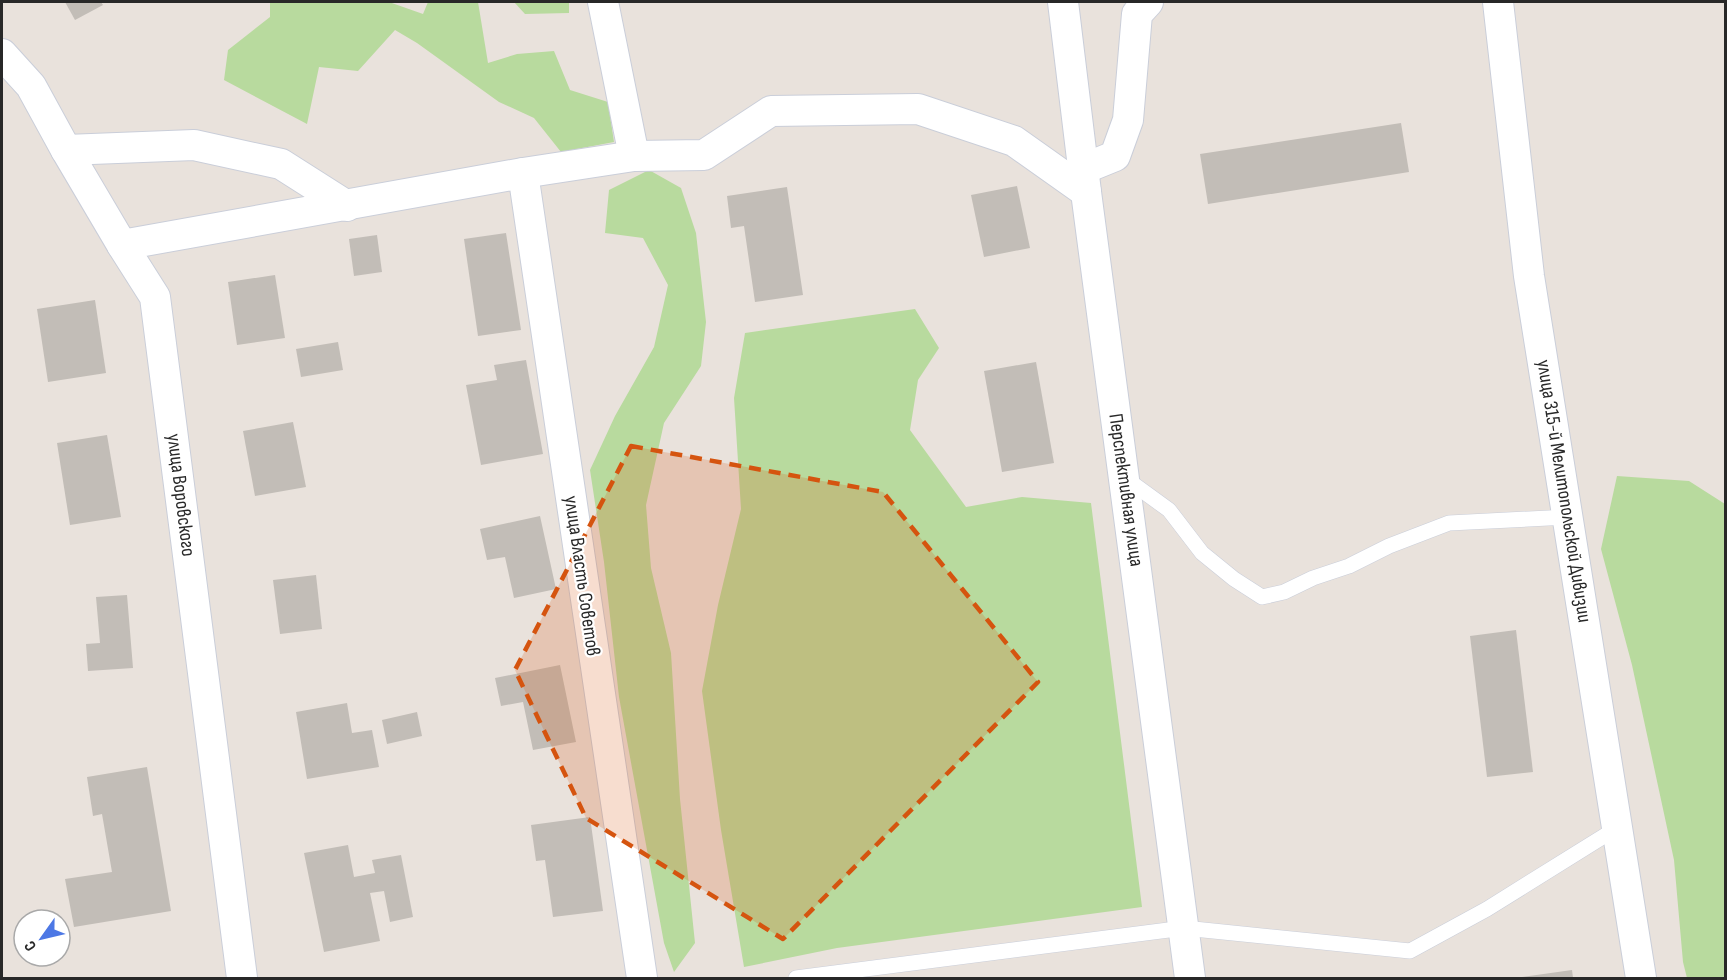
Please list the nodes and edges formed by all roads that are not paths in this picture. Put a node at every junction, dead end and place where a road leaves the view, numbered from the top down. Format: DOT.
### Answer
graph roads {
  1 [pos="603,2"];
  2 [pos="1063,2"];
  3 [pos="1148,2"];
  4 [pos="1498,2"];
  5 [pos="2,54"];
  6 [pos="66,150"];
  7 [pos="634,156"];
  8 [pos="523,173"];
  9 [pos="1084,180"];
  10 [pos="347,206"];
  11 [pos="122,245"];
  12 [pos="1125,478"];
  13 [pos="1568,517"];
  14 [pos="1617,828"];
  15 [pos="1184,928"];
  16 [pos="242,978"];
  17 [pos="642,978"];
  18 [pos="796,978"];
  19 [pos="1190,978"];
  20 [pos="1641,978"];
  1 -- 7 [label="street"];
  2 -- 9 [label="street, Перспективная улица"];
  3 -- 9 [label="street"];
  4 -- 13 [label="street, улица 315-й Мелитопольской Дивизии"];
  5 -- 6 [label="street, улица Воровского"];
  6 -- 10 [label="street"];
  6 -- 11 [label="street, улица Воровского"];
  7 -- 8 [label="street"];
  7 -- 9 [label="street"];
  8 -- 10 [label="street"];
  8 -- 17 [label="street, улица Власть Советов"];
  9 -- 12 [label="street, Перспективная улица"];
  10 -- 11 [label="street"];
  11 -- 16 [label="street, улица Воровского"];
  12 -- 13 [label="lane"];
  12 -- 15 [label="street, Перспективная улица"];
  13 -- 14 [label="street, улица 315-й Мелитопольской Дивизии"];
  14 -- 15 [label="lane"];
  14 -- 20 [label="street, улица 315-й Мелитопольской Дивизии"];
  15 -- 18 [label="lane"];
  15 -- 19 [label="street, Перспективная улица"];
}
